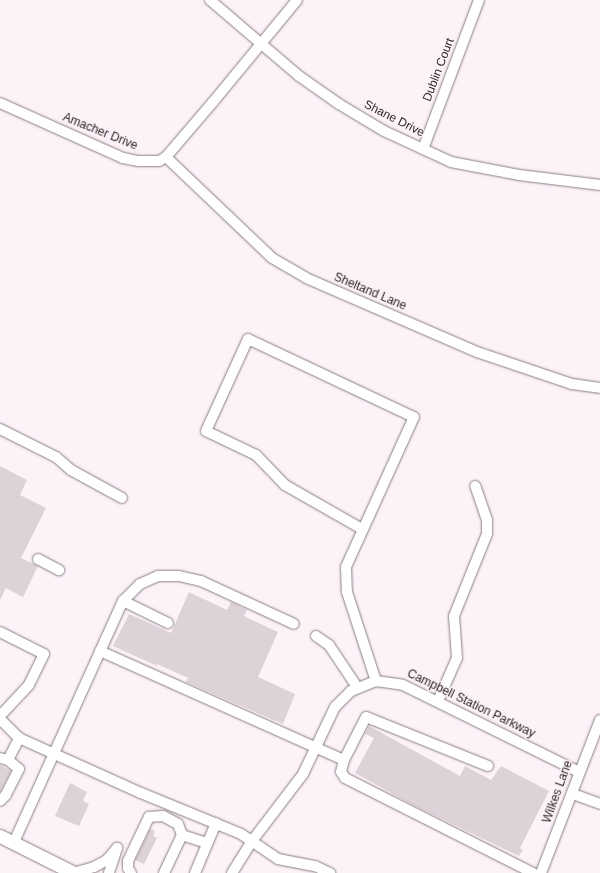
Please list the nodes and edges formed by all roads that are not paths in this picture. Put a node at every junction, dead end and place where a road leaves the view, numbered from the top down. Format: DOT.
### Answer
graph roads {
  1 [pos="210,0"];
  2 [pos="297,0"];
  3 [pos="479,0"];
  4 [pos="263,44"];
  5 [pos="0,102"];
  6 [pos="423,149"];
  7 [pos="166,157"];
  8 [pos="600,185"];
  9 [pos="600,388"];
  10 [pos="0,429"];
  11 [pos="475,486"];
  12 [pos="122,498"];
  13 [pos="362,529"];
  14 [pos="38,559"];
  15 [pos="59,570"];
  16 [pos="123,601"];
  17 [pos="168,623"];
  18 [pos="294,624"];
  19 [pos="0,632"];
  20 [pos="316,636"];
  21 [pos="100,651"];
  22 [pos="376,680"];
  23 [pos="357,687"];
  24 [pos="438,701"];
  25 [pos="0,717"];
  26 [pos="600,720"];
  27 [pos="19,738"];
  28 [pos="316,748"];
  29 [pos="55,753"];
  30 [pos="4,758"];
  31 [pos="344,760"];
  32 [pos="488,766"];
  33 [pos="579,772"];
  34 [pos="573,794"];
  35 [pos="0,801"];
  36 [pos="600,804"];
  37 [pos="216,823"];
  38 [pos="182,835"];
  39 [pos="0,836"];
  40 [pos="252,841"];
  41 [pos="14,842"];
  42 [pos="207,843"];
  43 [pos="73,873"];
  44 [pos="109,873"];
  45 [pos="131,873"];
  46 [pos="164,873"];
  47 [pos="195,873"];
  48 [pos="232,873"];
  49 [pos="330,873"];
  50 [pos="533,873"];
  51 [pos="541,873"];
  1 -- 4 [label="street, Shane Drive"];
  2 -- 4 [label="street"];
  3 -- 6 [label="street, Dublin Court"];
  4 -- 6 [label="street, Shane Drive"];
  4 -- 7 [label="street"];
  5 -- 7 [label="street, Amacher Drive"];
  6 -- 8 [label="street, Shane Drive"];
  7 -- 9 [label="street, Sheltand Lane"];
  10 -- 12 [label="street"];
  11 -- 24 [label="street"];
  13 -- 13 [label="street"];
  13 -- 22 [label="street"];
  14 -- 15 [label="street"];
  16 -- 17 [label="street"];
  16 -- 18 [label="street"];
  16 -- 21 [label="street"];
  19 -- 25 [label="street"];
  20 -- 23 [label="street"];
  21 -- 28 [label="street"];
  21 -- 29 [label="street"];
  22 -- 23 [label="street"];
  22 -- 24 [label="street, Campbell Station Parkway"];
  23 -- 28 [label="street"];
  24 -- 33 [label="street, Campbell Station Parkway"];
  25 -- 27 [label="street"];
  26 -- 33 [label="street, Wilkes Lane"];
  27 -- 29 [label="street"];
  27 -- 30 [label="street"];
  28 -- 31 [label="street"];
  28 -- 40 [label="street"];
  29 -- 37 [label="street"];
  29 -- 41 [label="street"];
  30 -- 35 [label="street"];
  31 -- 32 [label="street"];
  31 -- 50 [label="street"];
  33 -- 34 [label="street, Wilkes Lane"];
  34 -- 36 [label="street"];
  34 -- 51 [label="street, Wilkes Lane"];
  37 -- 40 [label="street"];
  37 -- 42 [label="street"];
  38 -- 42 [label="street"];
  38 -- 45 [label="street"];
  38 -- 46 [label="street"];
  39 -- 41 [label="main road"];
  40 -- 48 [label="street"];
  40 -- 49 [label="street"];
  41 -- 43 [label="main road"];
  42 -- 47 [label="street"];
  43 -- 44 [label="street"];
}
